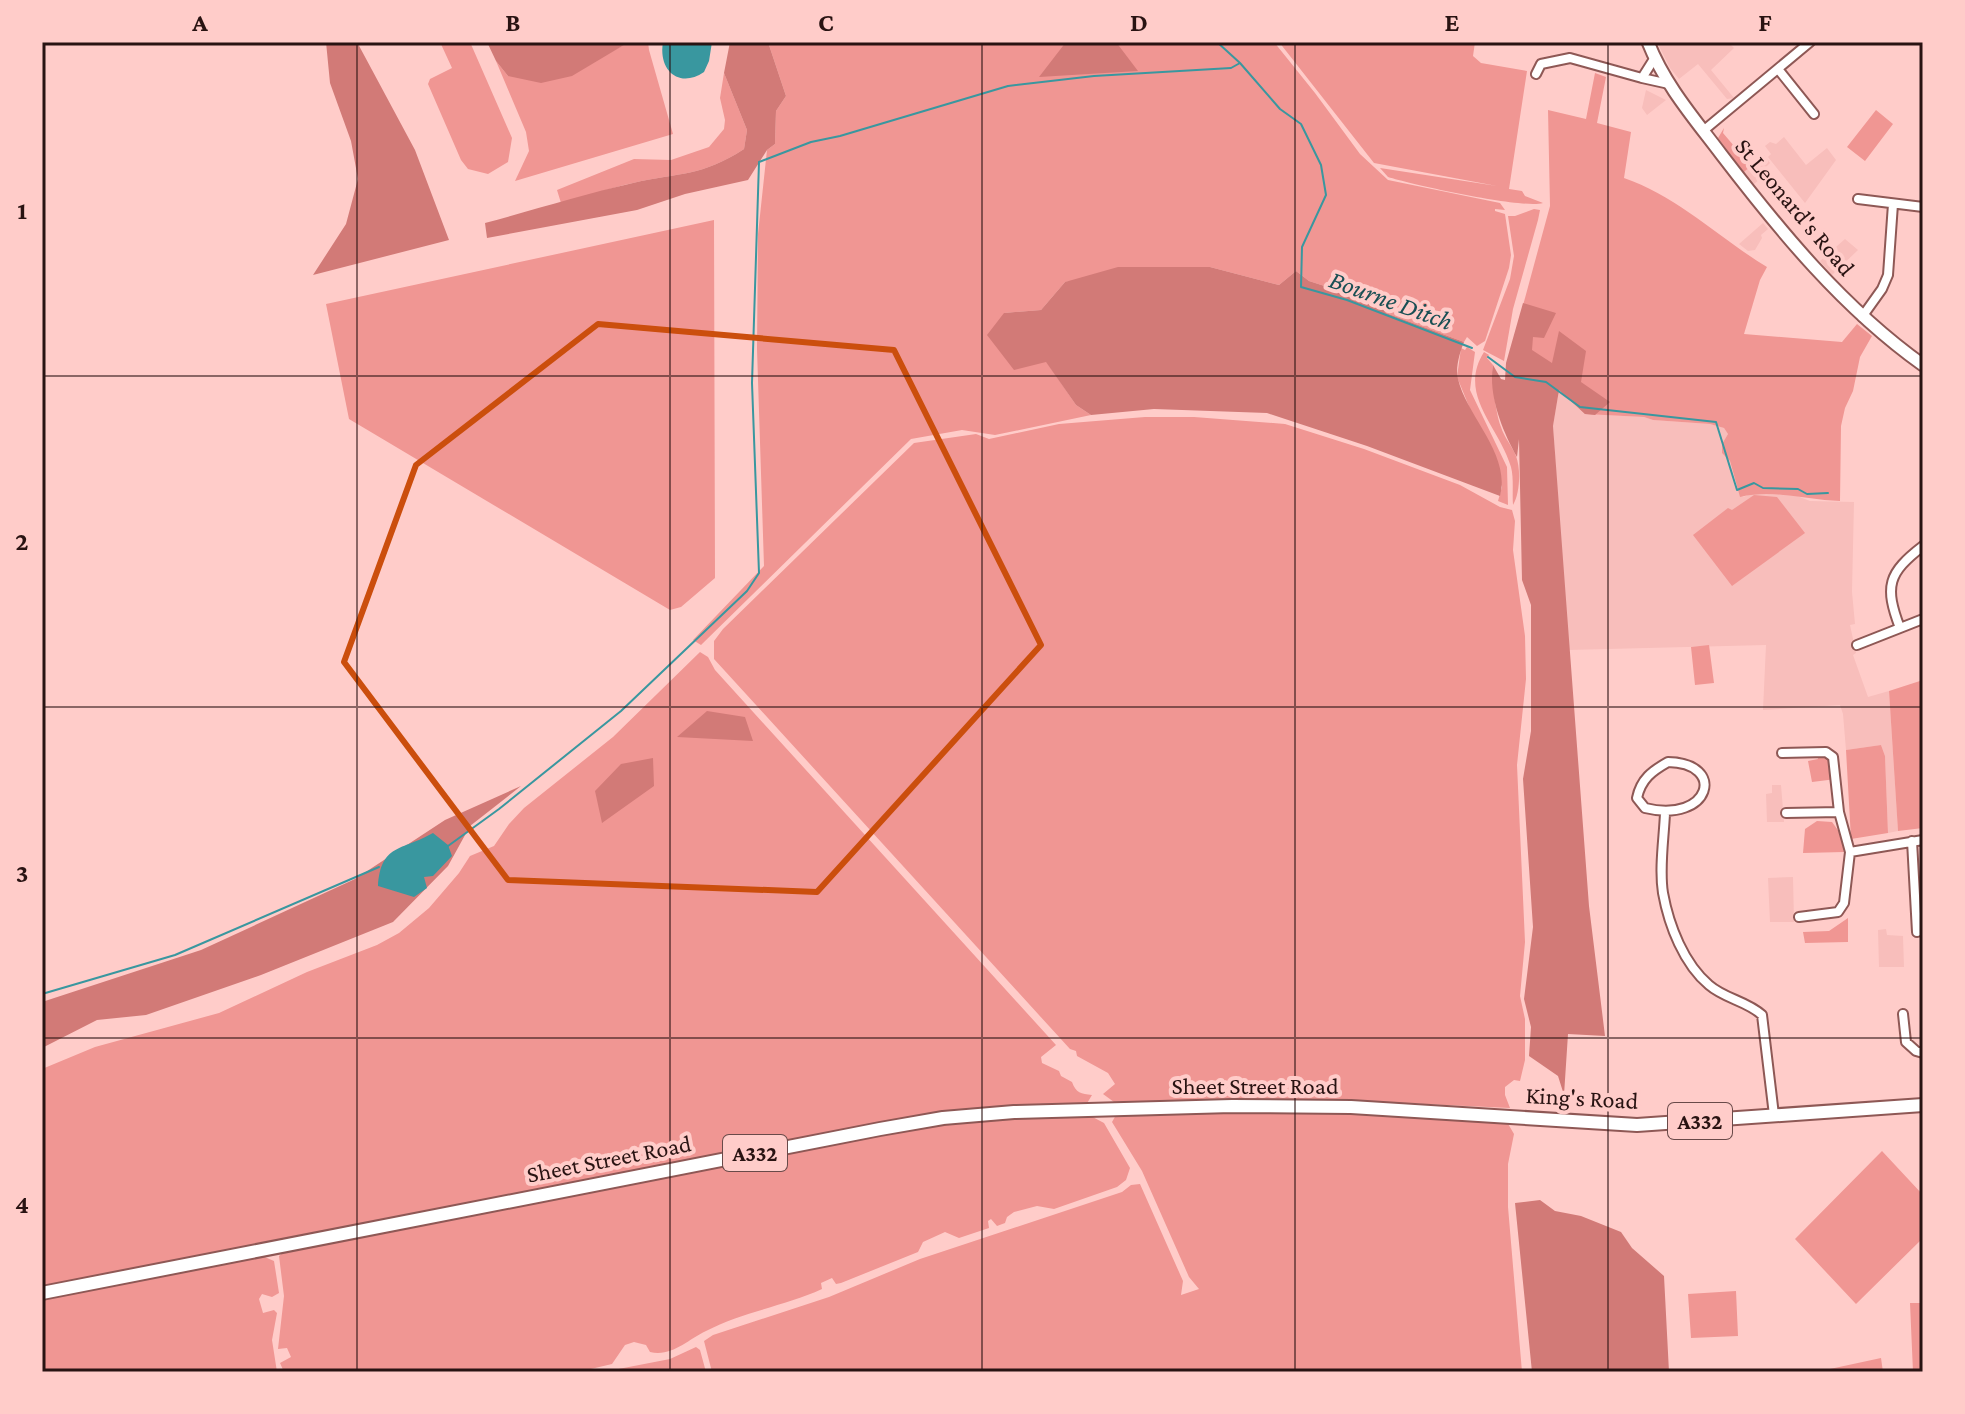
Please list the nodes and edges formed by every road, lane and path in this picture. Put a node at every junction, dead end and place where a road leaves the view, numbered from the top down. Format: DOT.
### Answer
graph roads {
  1 [pos="1648,42"];
  2 [pos="1810,42"];
  3 [pos="1654,59"];
  4 [pos="1778,69"];
  5 [pos="1536,74"];
  6 [pos="1642,78"];
  7 [pos="1669,84"];
  8 [pos="1814,114"];
  9 [pos="1703,131"];
  10 [pos="1858,199"];
  11 [pos="1893,204"];
  12 [pos="1923,207"];
  13 [pos="1862,317"];
  14 [pos="1923,365"];
  15 [pos="1923,546"];
  16 [pos="1923,619"];
  17 [pos="1900,628"];
  18 [pos="1857,645"];
  19 [pos="1782,753"];
  20 [pos="1839,812"];
  21 [pos="1665,813"];
  22 [pos="1786,813"];
  23 [pos="1923,840"];
  24 [pos="1912,841"];
  25 [pos="1850,852"];
  26 [pos="1799,917"];
  27 [pos="1917,932"];
  28 [pos="1903,1014"];
  29 [pos="1923,1053"];
  30 [pos="1923,1105"];
  31 [pos="1477,1113"];
  32 [pos="1774,1115"];
  33 [pos="42,1293"];
  1 -- 3 [label="main road, St Leonard's Road"];
  2 -- 4 [label="street"];
  3 -- 6 [label="street"];
  3 -- 7 [label="main road, St Leonard's Road"];
  4 -- 8 [label="street"];
  4 -- 9 [label="street"];
  5 -- 6 [label="street"];
  6 -- 7 [label="street"];
  7 -- 9 [label="main road, St Leonard's Road"];
  9 -- 13 [label="main road, St Leonard's Road"];
  10 -- 11 [label="street"];
  11 -- 12 [label="street"];
  11 -- 13 [label="street"];
  13 -- 14 [label="main road, St Leonard's Road"];
  15 -- 17 [label="street"];
  16 -- 17 [label="street"];
  17 -- 18 [label="street"];
  19 -- 20 [label="street"];
  20 -- 22 [label="street"];
  20 -- 25 [label="street"];
  21 -- 21 [label="street"];
  21 -- 32 [label="street"];
  23 -- 24 [label="street"];
  24 -- 25 [label="street"];
  24 -- 27 [label="street"];
  25 -- 26 [label="street"];
  28 -- 29 [label="street"];
  30 -- 32 [label="main road, King's Road / A332"];
  31 -- 32 [label="main road, King's Road / A332"];
  31 -- 33 [label="main road, Sheet Street Road / A332"];
}
